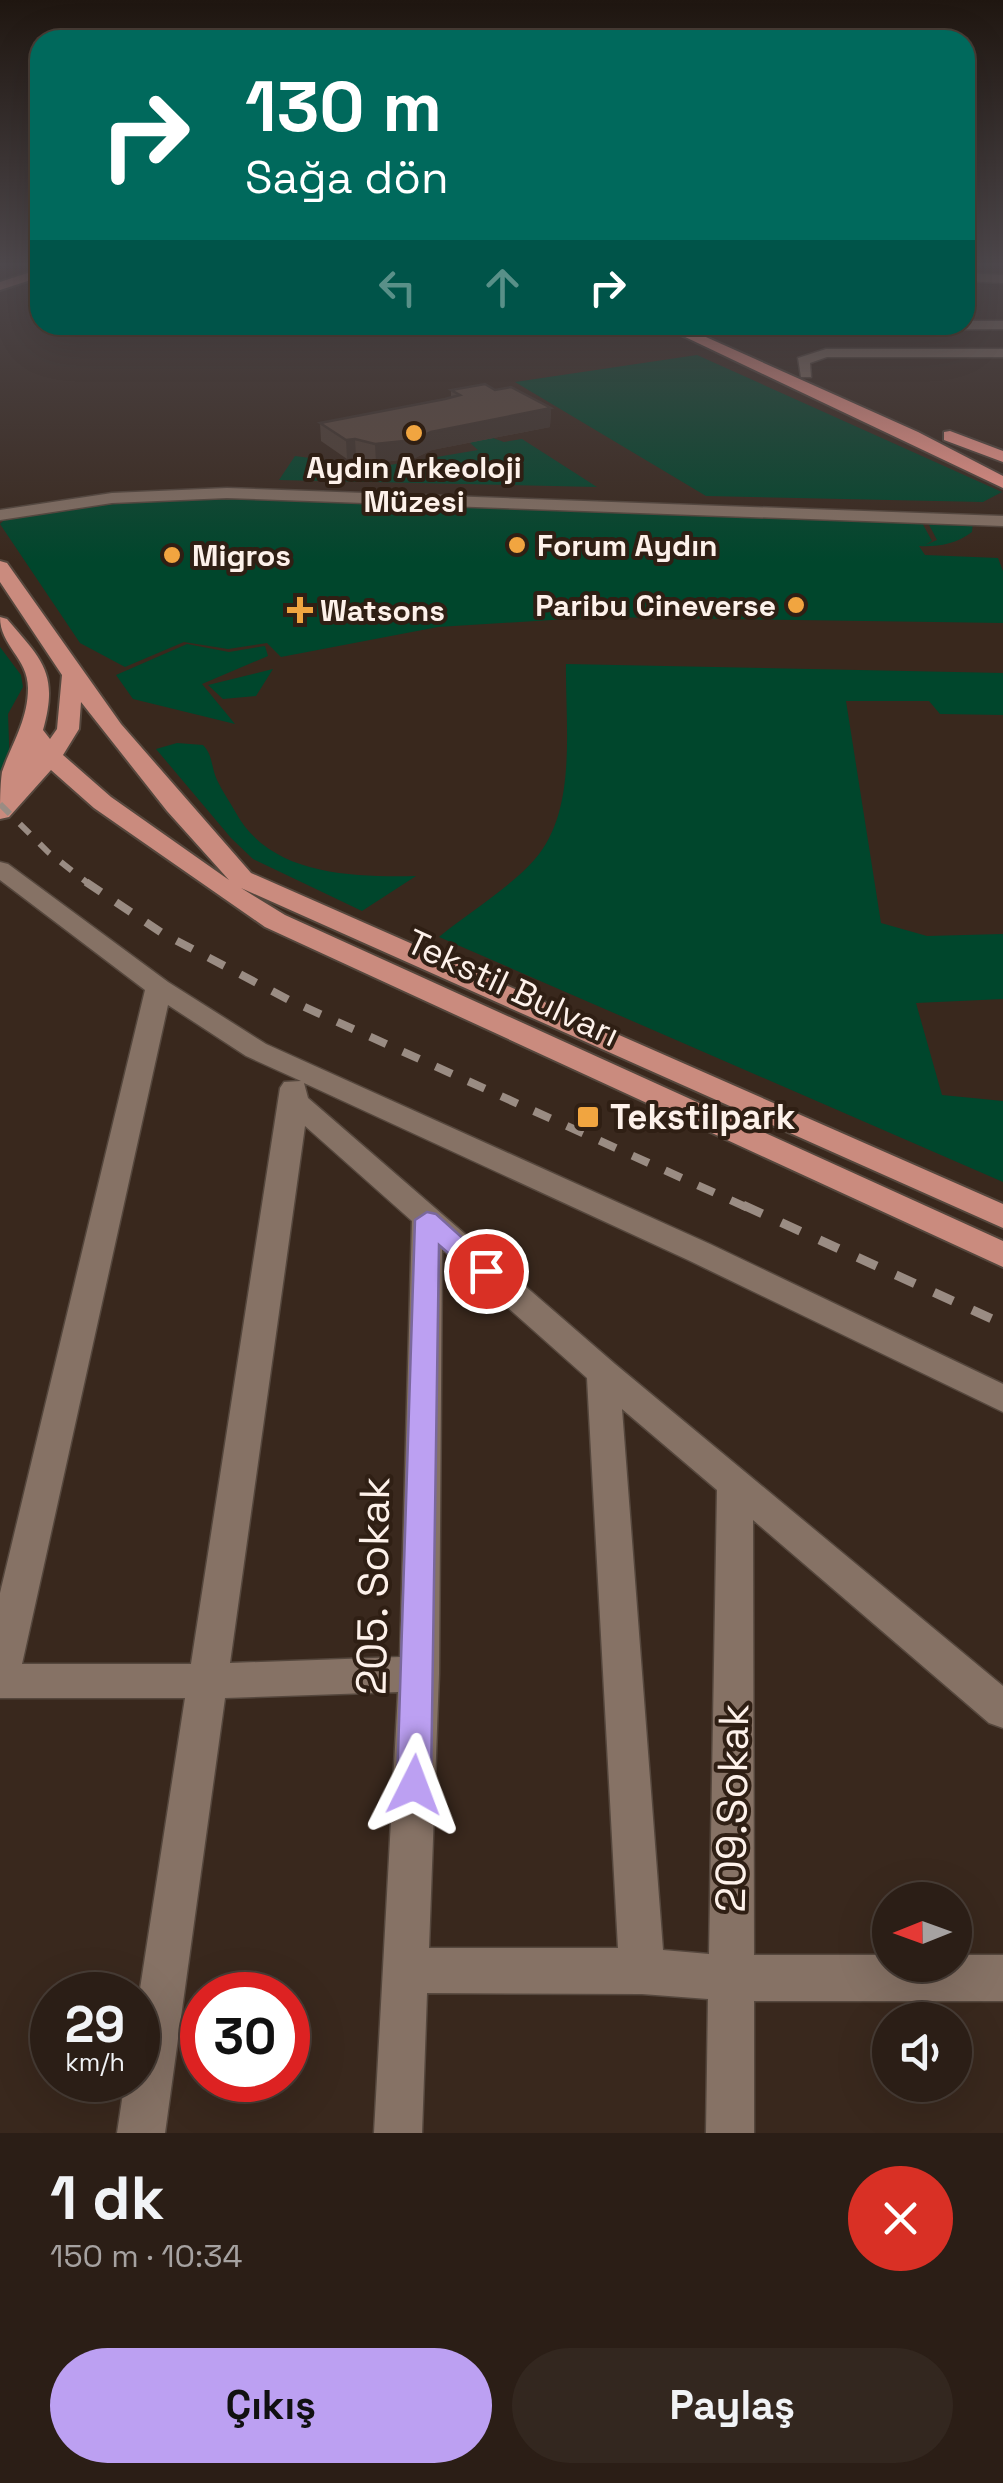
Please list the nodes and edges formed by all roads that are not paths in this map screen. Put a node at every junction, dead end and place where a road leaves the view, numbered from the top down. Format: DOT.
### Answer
graph roads {
  1 [pos="752,364"];
  2 [pos="783,364"];
  3 [pos="804,364"];
  4 [pos="806,374"];
  5 [pos="1003,458"];
  6 [pos="1003,483"];
  7 [pos="0,502"];
  8 [pos="615,504"];
  9 [pos="1003,509"];
  10 [pos="0,516"];
  11 [pos="1003,521"];
  12 [pos="0,567"];
  13 [pos="0,624"];
  14 [pos="72,677"];
  15 [pos="32,730"];
  16 [pos="50,758"];
  17 [pos="12,789"];
  18 [pos="85,789"];
  19 [pos="0,812"];
  20 [pos="196,830"];
  21 [pos="159,843"];
  22 [pos="0,868"];
  23 [pos="159,988"];
  24 [pos="294,1084"];
  25 [pos="1003,1217"];
  26 [pos="427,1220"];
  27 [pos="1003,1255"];
  28 [pos="603,1373"];
  29 [pos="1003,1399"];
  30 [pos="735,1483"];
  31 [pos="419,1674"];
  32 [pos="0,1677"];
  33 [pos="209,1682"];
  34 [pos="1003,1710"];
  35 [pos="406,1970"];
  36 [pos="642,1971"];
  37 [pos="731,1978"];
  38 [pos="1003,1978"];
  39 [pos="141,2133"];
  40 [pos="398,2133"];
  41 [pos="730,2133"];
  1 -- 6 [label="highway"];
  2 -- 4 [label="highway"];
  3 -- 4 [label="street"];
  4 -- 5 [label="highway"];
  7 -- 8 [label="street"];
  8 -- 9 [label="street"];
  8 -- 10 [label="street"];
  8 -- 11 [label="street"];
  12 -- 14 [label="main road, Tekstil Bulvarı"];
  13 -- 15 [label="main road"];
  14 -- 16 [label="main road"];
  14 -- 20 [label="main road, Tekstil Bulvarı"];
  15 -- 16 [label="main road, Tekstil Bulvarı"];
  15 -- 17 [label="main road"];
  16 -- 17 [label="main road"];
  16 -- 18 [label="main road, Tekstil Bulvarı"];
  17 -- 18 [label="main road"];
  17 -- 19 [label="main road"];
  18 -- 21 [label="main road, Tekstil Bulvarı"];
  20 -- 21 [label="main road"];
  20 -- 25 [label="main road, Tekstil Bulvarı"];
  21 -- 27 [label="main road, Tekstil Bulvarı"];
  22 -- 23 [label="street"];
  23 -- 24 [label="street"];
  23 -- 32 [label="street"];
  24 -- 26 [label="street"];
  24 -- 29 [label="street"];
  24 -- 33 [label="street"];
  26 -- 28 [label="street"];
  26 -- 31 [label="street, 205. Sokak"];
  28 -- 30 [label="street"];
  28 -- 36 [label="street"];
  30 -- 34 [label="street"];
  30 -- 37 [label="street, 209.Sokak"];
  31 -- 33 [label="street"];
  31 -- 35 [label="street, 205. Sokak"];
  32 -- 33 [label="street"];
  33 -- 39 [label="street"];
  35 -- 36 [label="street"];
  35 -- 40 [label="street, 205. Sokak"];
  36 -- 37 [label="street"];
  37 -- 38 [label="street"];
  37 -- 41 [label="street, 209.Sokak"];
}
